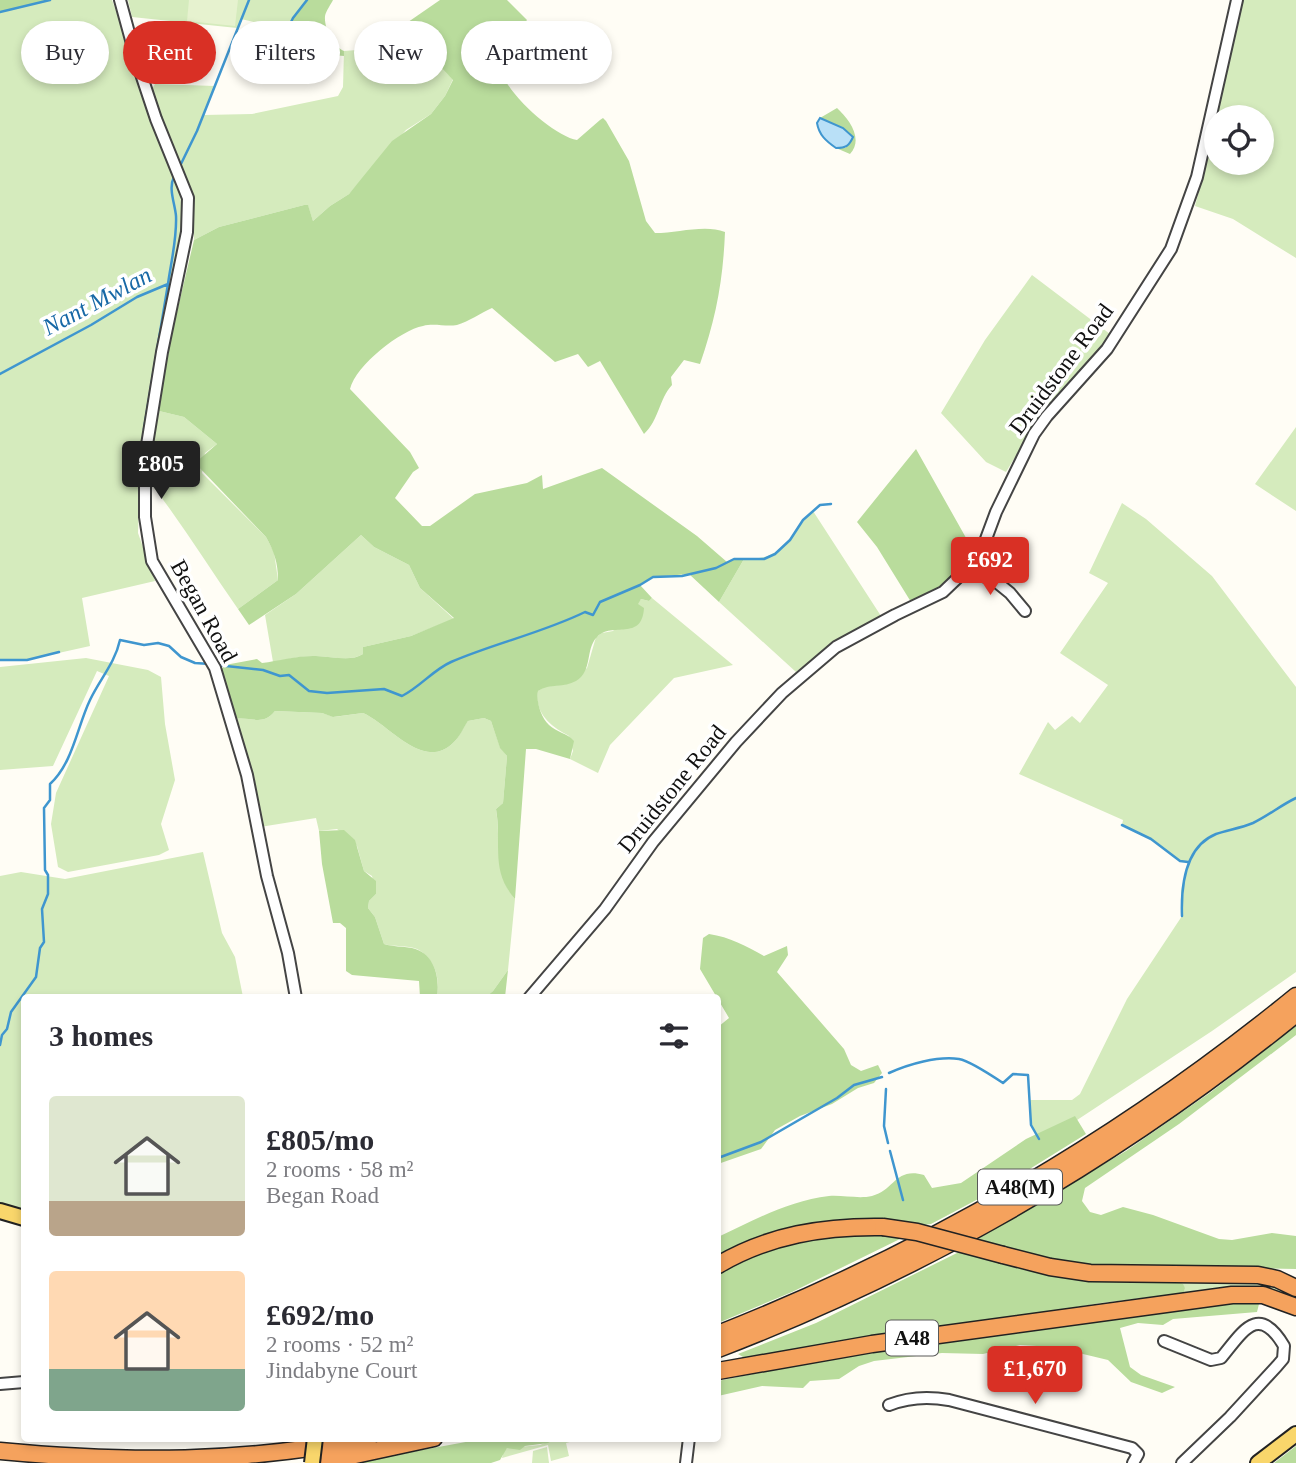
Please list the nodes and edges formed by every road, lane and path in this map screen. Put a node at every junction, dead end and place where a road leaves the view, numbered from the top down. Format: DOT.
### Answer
graph roads {
  1 [pos="120,0"];
  2 [pos="1237,0"];
  3 [pos="966,570"];
  4 [pos="1025,611"];
  5 [pos="295,994"];
  6 [pos="532,994"];
  7 [pos="1296,996"];
  8 [pos="1296,1014"];
  9 [pos="0,1211"];
  10 [pos="21,1217"];
  11 [pos="721,1263"];
  12 [pos="1296,1288"];
  13 [pos="1296,1307"];
  14 [pos="721,1333"];
  15 [pos="1164,1341"];
  16 [pos="721,1348"];
  17 [pos="721,1370"];
  18 [pos="21,1382"];
  19 [pos="0,1384"];
  20 [pos="889,1405"];
  21 [pos="1294,1434"];
  22 [pos="315,1442"];
  23 [pos="347,1442"];
  24 [pos="415,1442"];
  25 [pos="688,1442"];
  26 [pos="0,1451"];
  27 [pos="313,1463"];
  28 [pos="318,1463"];
  29 [pos="685,1463"];
  30 [pos="1133,1463"];
  31 [pos="1182,1463"];
  32 [pos="1258,1463"];
  1 -- 5 [label="street, Began Road"];
  2 -- 3 [label="street, Druidstone Road"];
  3 -- 4 [label="street"];
  3 -- 6 [label="street, Druidstone Road"];
  7 -- 14 [label="highway, A48(M)"];
  8 -- 16 [label="highway, A48(M)"];
  9 -- 10 [label="main road"];
  11 -- 12 [label="highway, bridge"];
  13 -- 17 [label="highway, A48"];
  15 -- 31 [label="street"];
  18 -- 19 [label="street"];
  20 -- 30 [label="street"];
  21 -- 32 [label="main road"];
  22 -- 27 [label="main road, bridge"];
  23 -- 26 [label="highway"];
  24 -- 28 [label="highway"];
  25 -- 29 [label="street"];
}
